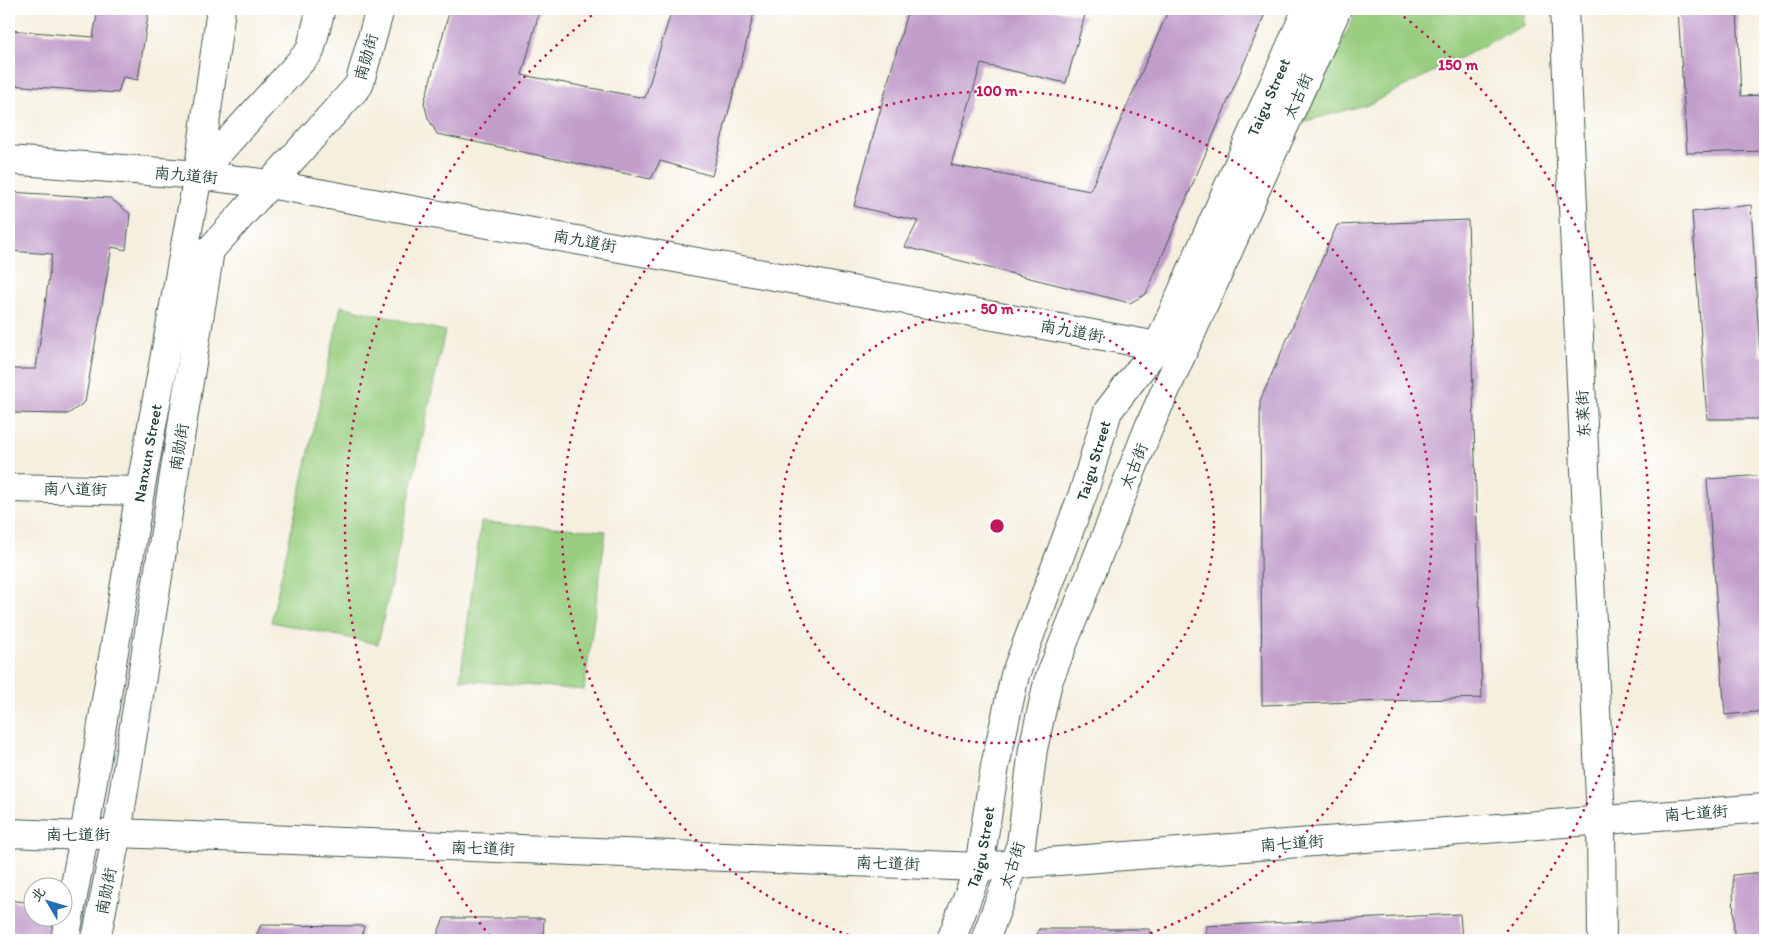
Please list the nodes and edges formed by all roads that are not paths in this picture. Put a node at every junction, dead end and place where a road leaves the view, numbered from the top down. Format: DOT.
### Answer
graph roads {
  1 [pos="221,9"];
  2 [pos="321,9"];
  3 [pos="380,9"];
  4 [pos="1307,9"];
  5 [pos="1337,9"];
  6 [pos="1564,9"];
  7 [pos="9,160"];
  8 [pos="198,175"];
  9 [pos="269,184"];
  10 [pos="1158,346"];
  11 [pos="9,488"];
  12 [pos="140,491"];
  13 [pos="1765,808"];
  14 [pos="1601,820"];
  15 [pos="9,833"];
  16 [pos="117,833"];
  17 [pos="84,836"];
  18 [pos="1013,864"];
  19 [pos="979,867"];
  20 [pos="65,940"];
  21 [pos="96,940"];
  22 [pos="951,940"];
  23 [pos="985,940"];
  24 [pos="1602,940"];
  1 -- 8 [label="main road"];
  2 -- 8 [label="main road"];
  3 -- 9 [label="main road, 南勋街"];
  4 -- 10 [label="main road, Taigu Street"];
  5 -- 18 [label="main road, 太古街"];
  6 -- 14 [label="main road, 东莱街"];
  7 -- 8 [label="main road, 南九道街"];
  8 -- 9 [label="main road, 南九道街"];
  8 -- 12 [label="main road, Nanxun Street"];
  9 -- 10 [label="main road, 南九道街"];
  9 -- 16 [label="main road, 南勋街"];
  10 -- 19 [label="main road, Taigu Street"];
  11 -- 12 [label="main road, 南八道街"];
  12 -- 17 [label="main road, Nanxun Street"];
  13 -- 14 [label="main road, 南七道街"];
  14 -- 18 [label="main road, 南七道街"];
  14 -- 24 [label="main road, 东莱街"];
  15 -- 17 [label="main road, 南七道街"];
  16 -- 17 [label="main road, 南七道街"];
  16 -- 19 [label="main road, 南七道街"];
  16 -- 21 [label="main road, 南勋街"];
  17 -- 20 [label="main road, Nanxun Street"];
  18 -- 19 [label="main road, 南七道街"];
  18 -- 23 [label="main road, 太古街"];
  19 -- 22 [label="main road, Taigu Street"];
}
